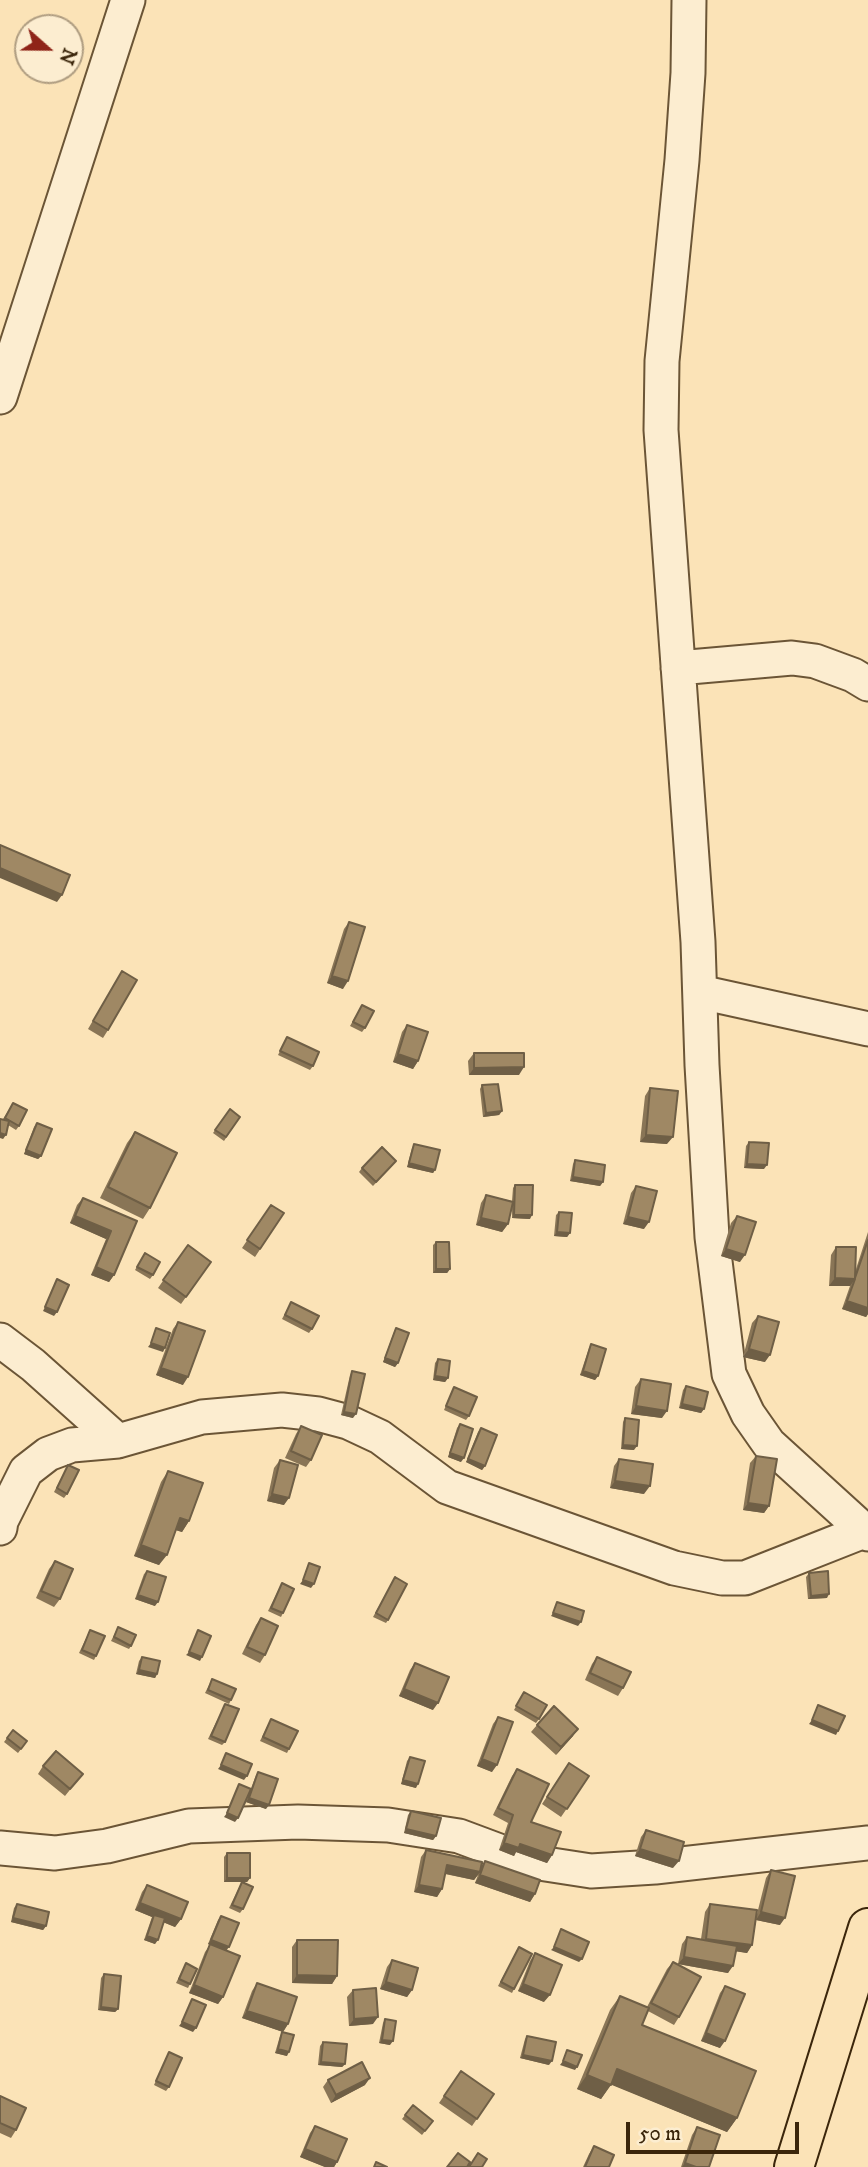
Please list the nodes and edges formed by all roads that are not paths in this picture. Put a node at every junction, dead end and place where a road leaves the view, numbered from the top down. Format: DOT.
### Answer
graph roads {
  1 [pos="128,0"];
  2 [pos="689,0"];
  3 [pos="0,397"];
  4 [pos="678,668"];
  5 [pos="868,684"];
  6 [pos="700,992"];
  7 [pos="868,1030"];
  8 [pos="0,1340"];
  9 [pos="118,1441"];
  10 [pos="0,1528"];
  11 [pos="866,1532"];
  12 [pos="868,1843"];
  13 [pos="0,1848"];
  14 [pos="868,1928"];
  15 [pos="794,2167"];
  1 -- 3 [label="street"];
  2 -- 4 [label="street"];
  4 -- 5 [label="street"];
  4 -- 6 [label="street"];
  6 -- 7 [label="street"];
  6 -- 11 [label="street"];
  8 -- 9 [label="street"];
  9 -- 10 [label="street"];
  9 -- 11 [label="street"];
  12 -- 13 [label="street"];
  14 -- 15 [label="main road"];
}
